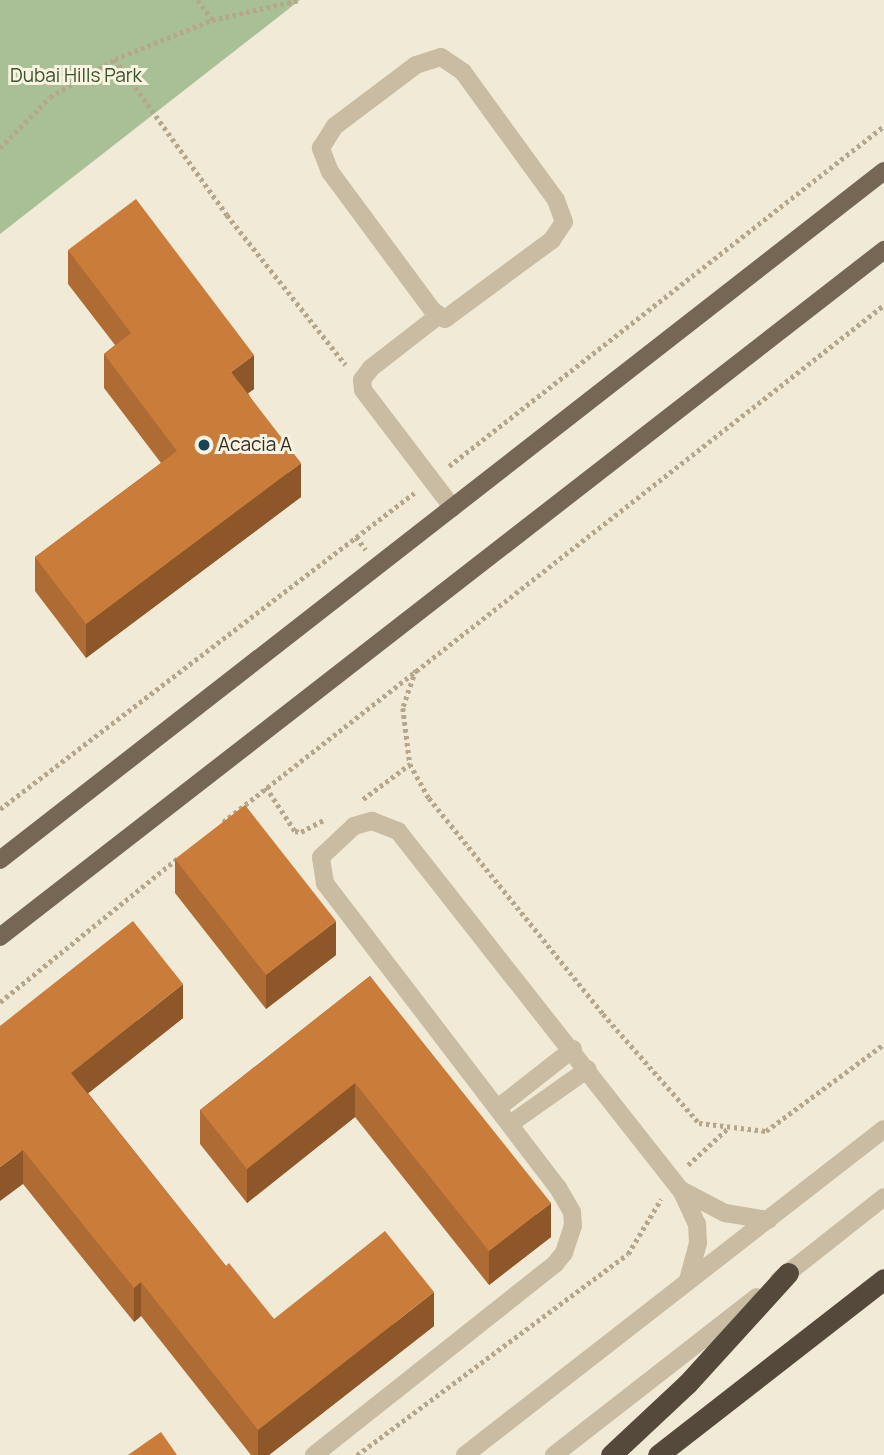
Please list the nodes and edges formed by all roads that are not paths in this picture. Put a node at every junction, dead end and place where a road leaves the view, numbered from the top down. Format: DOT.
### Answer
graph roads {
  1 [pos="884,171"];
  2 [pos="884,250"];
  3 [pos="438,316"];
  4 [pos="453,508"];
  5 [pos="0,860"];
  6 [pos="0,937"];
  7 [pos="573,1049"];
  8 [pos="588,1069"];
  9 [pos="499,1107"];
  10 [pos="510,1124"];
  11 [pos="884,1129"];
  12 [pos="677,1184"];
  13 [pos="884,1198"];
  14 [pos="768,1220"];
  15 [pos="788,1273"];
  16 [pos="884,1279"];
  17 [pos="688,1281"];
  18 [pos="314,1455"];
  19 [pos="466,1455"];
  20 [pos="554,1455"];
  21 [pos="611,1455"];
  22 [pos="658,1455"];
  1 -- 4 [label="main road"];
  2 -- 6 [label="main road"];
  3 -- 3 [label="street"];
  3 -- 4 [label="street"];
  4 -- 5 [label="main road"];
  7 -- 8 [label="street"];
  7 -- 9 [label="street"];
  7 -- 9 [label="street"];
  8 -- 10 [label="street"];
  8 -- 12 [label="street"];
  9 -- 10 [label="street"];
  10 -- 18 [label="street"];
  11 -- 14 [label="street"];
  12 -- 14 [label="street"];
  12 -- 17 [label="street"];
  13 -- 15 [label="street"];
  14 -- 17 [label="street"];
  15 -- 20 [label="street"];
  15 -- 21 [label="highway"];
  16 -- 22 [label="highway"];
  17 -- 19 [label="street"];
}
